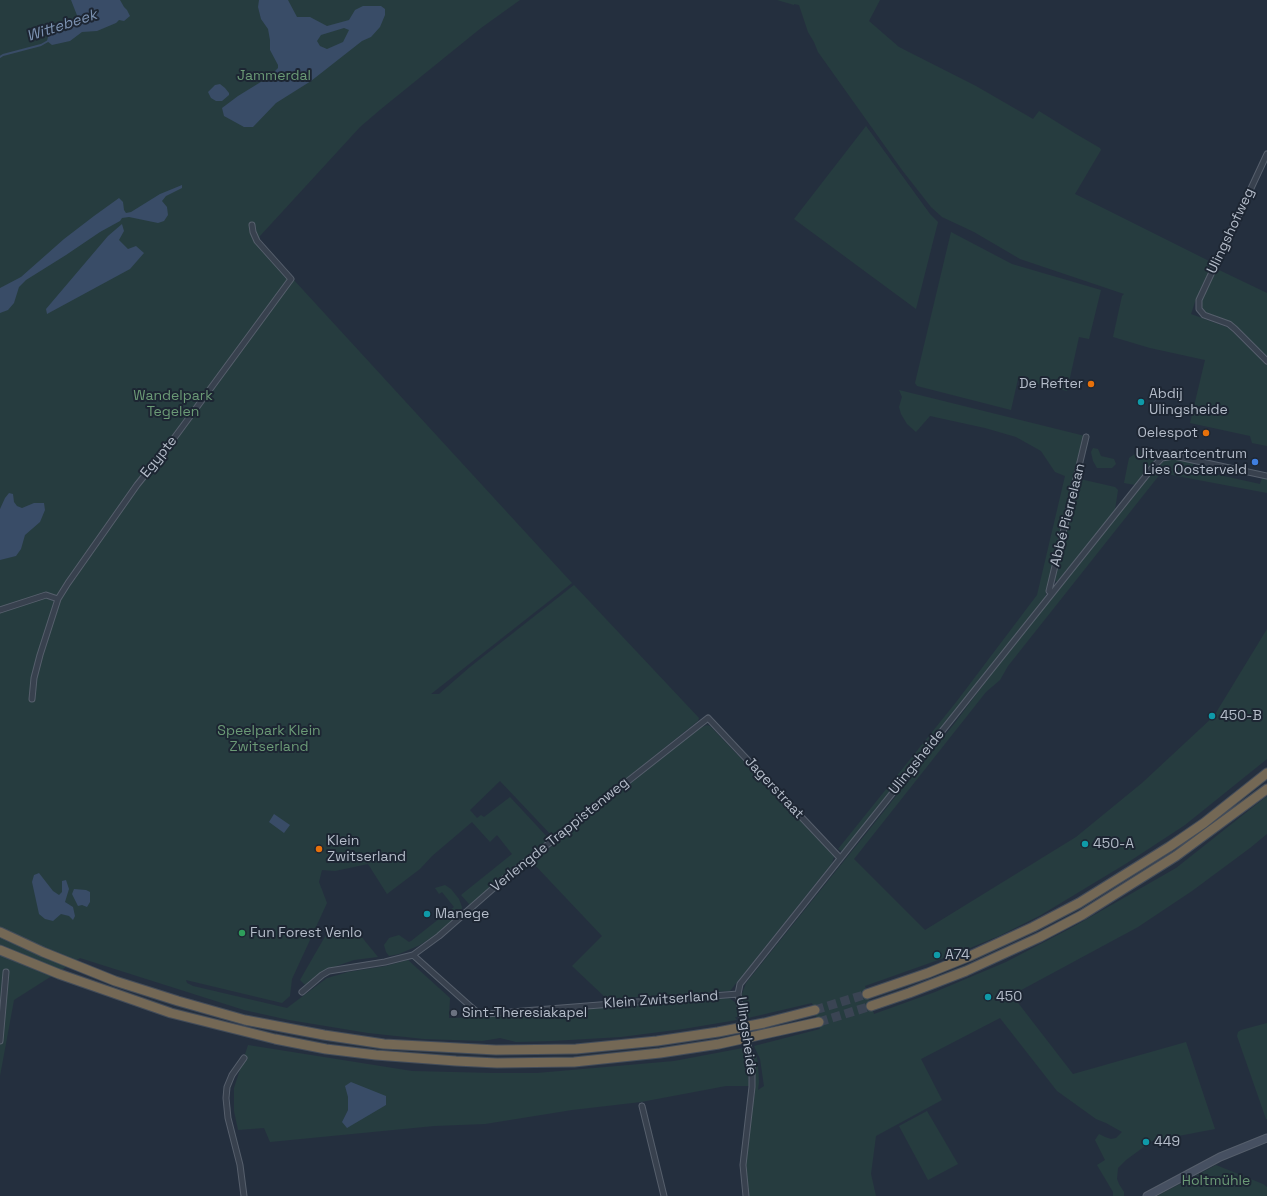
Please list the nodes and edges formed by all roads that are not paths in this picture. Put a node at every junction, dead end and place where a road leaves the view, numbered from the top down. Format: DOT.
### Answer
graph roads {
  1 [pos="1267,154"];
  2 [pos="252,225"];
  3 [pos="1267,361"];
  4 [pos="1086,437"];
  5 [pos="1267,476"];
  6 [pos="1051,593"];
  7 [pos="58,599"];
  8 [pos="0,610"];
  9 [pos="32,699"];
  10 [pos="708,718"];
  11 [pos="1267,773"];
  12 [pos="1267,789"];
  13 [pos="840,858"];
  14 [pos="0,932"];
  15 [pos="0,950"];
  16 [pos="413,955"];
  17 [pos="6,972"];
  18 [pos="302,992"];
  19 [pos="738,994"];
  20 [pos="867,994"];
  21 [pos="871,1006"];
  22 [pos="815,1010"];
  23 [pos="819,1022"];
  24 [pos="0,1041"];
  25 [pos="244,1058"];
  26 [pos="642,1106"];
  27 [pos="1267,1138"];
  28 [pos="244,1196"];
  29 [pos="664,1196"];
  30 [pos="746,1196"];
  31 [pos="1147,1196"];
  1 -- 3 [label="street, Ulingshofweg"];
  2 -- 7 [label="street, Egypte"];
  4 -- 6 [label="street, Abbé Pierrelaan"];
  5 -- 6 [label="street, Ulingsheide"];
  6 -- 13 [label="street, Ulingsheide"];
  7 -- 8 [label="street"];
  7 -- 9 [label="street, Egypte"];
  10 -- 13 [label="street, Jagerstraat"];
  10 -- 16 [label="street, Verlengde Trappistenweg"];
  11 -- 20 [label="highway"];
  12 -- 21 [label="highway"];
  13 -- 19 [label="street, Ulingsheide"];
  14 -- 22 [label="highway"];
  15 -- 23 [label="highway"];
  16 -- 18 [label="street"];
  16 -- 19 [label="street, Klein Zwitserland"];
  17 -- 24 [label="street"];
  19 -- 30 [label="street, Ulingsheide, bridge"];
  25 -- 28 [label="street"];
  26 -- 29 [label="street"];
  27 -- 31 [label="main road"];
}
